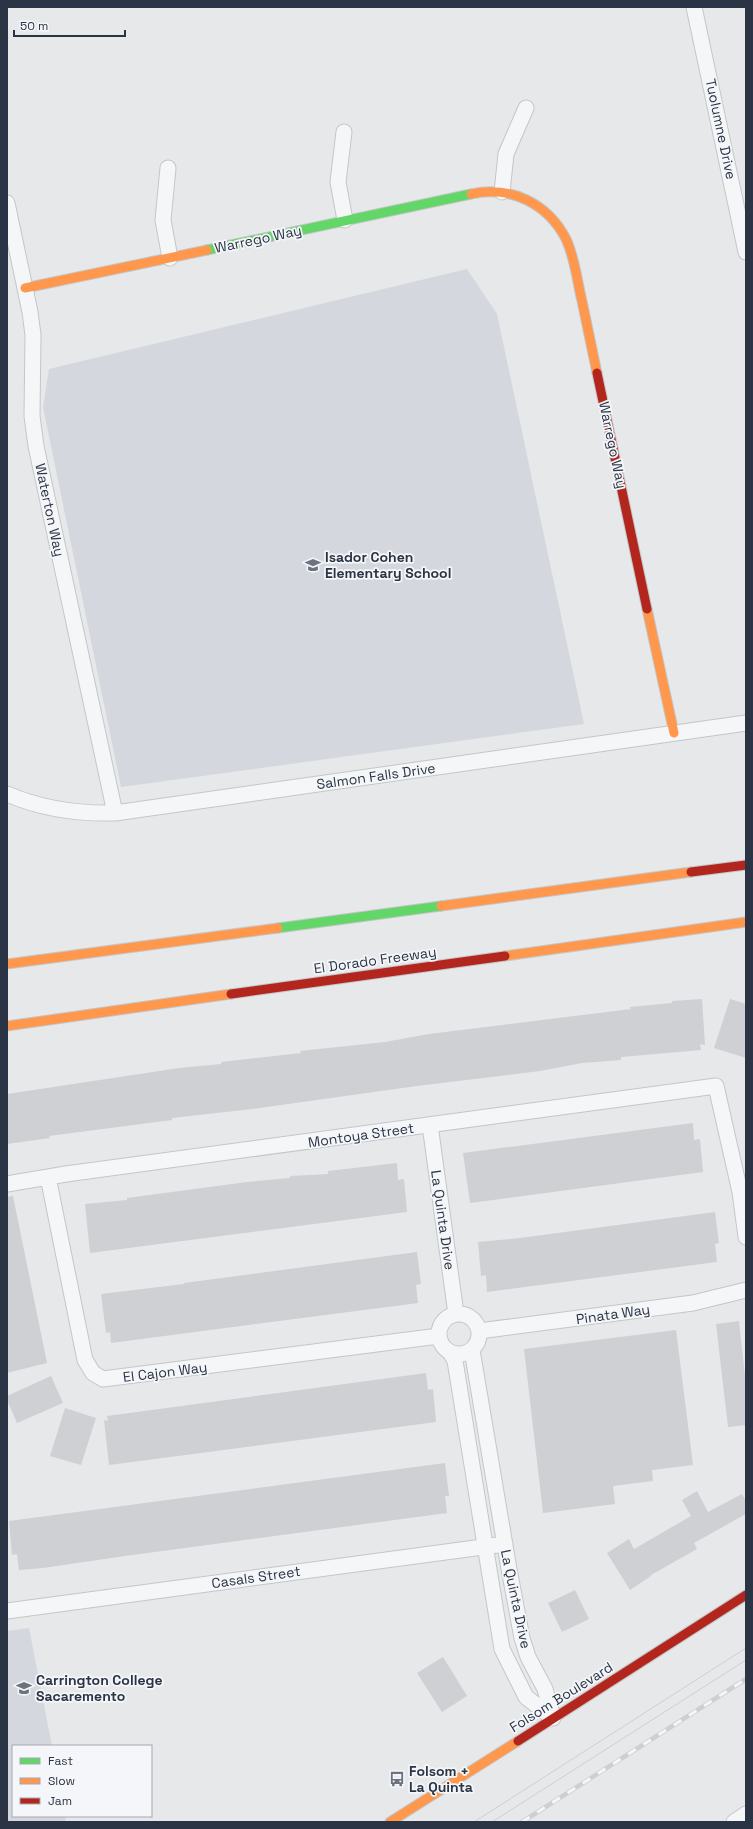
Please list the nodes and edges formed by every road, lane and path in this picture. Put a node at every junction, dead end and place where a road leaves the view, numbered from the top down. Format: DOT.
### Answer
graph roads {
  1 [pos="694,7"];
  2 [pos="526,108"];
  3 [pos="344,132"];
  4 [pos="168,168"];
  5 [pos="502,192"];
  6 [pos="740,192"];
  7 [pos="7,203"];
  8 [pos="346,220"];
  9 [pos="746,252"];
  10 [pos="170,258"];
  11 [pos="25,288"];
  12 [pos="746,723"];
  13 [pos="674,733"];
  14 [pos="7,794"];
  15 [pos="115,813"];
  16 [pos="746,865"];
  17 [pos="746,922"];
  18 [pos="7,964"];
  19 [pos="7,1026"];
  20 [pos="430,1125"];
  21 [pos="48,1177"];
  22 [pos="7,1184"];
  23 [pos="746,1237"];
  24 [pos="746,1290"];
  25 [pos="456,1314"];
  26 [pos="479,1331"];
  27 [pos="439,1336"];
  28 [pos="472,1350"];
  29 [pos="450,1352"];
  30 [pos="505,1544"];
  31 [pos="484,1546"];
  32 [pos="746,1595"];
  33 [pos="7,1611"];
  34 [pos="553,1718"];
  35 [pos="746,1814"];
  36 [pos="390,1822"];
  37 [pos="734,1822"];
  1 -- 6 [label="street, Tuolumne Drive"];
  2 -- 5 [label="street"];
  3 -- 8 [label="street"];
  4 -- 10 [label="street"];
  5 -- 8 [label="main road, Warrego Way"];
  5 -- 13 [label="main road, Warrego Way"];
  6 -- 9 [label="street, Tuolumne Drive"];
  7 -- 11 [label="street, Waterton Way"];
  8 -- 10 [label="main road, Warrego Way"];
  10 -- 11 [label="main road, Warrego Way"];
  11 -- 15 [label="street, Waterton Way"];
  12 -- 13 [label="street, Salmon Falls Drive"];
  13 -- 15 [label="street, Salmon Falls Drive"];
  14 -- 15 [label="street, Salmon Falls Drive"];
  16 -- 18 [label="main road"];
  17 -- 19 [label="main road, El Dorado Freeway"];
  20 -- 21 [label="street, Montoya Street"];
  20 -- 23 [label="street, Montoya Street"];
  20 -- 25 [label="street, La Quinta Drive"];
  21 -- 22 [label="street, Montoya Street"];
  21 -- 27 [label="street, El Cajon Way"];
  24 -- 26 [label="street, Pinata Way"];
  25 -- 26 [label="street"];
  25 -- 27 [label="street"];
  26 -- 28 [label="street"];
  27 -- 29 [label="street"];
  28 -- 29 [label="street"];
  28 -- 30 [label="street, La Quinta Drive"];
  29 -- 31 [label="street, La Quinta Drive"];
  30 -- 31 [label="street, Casals Street"];
  30 -- 34 [label="street, La Quinta Drive"];
  31 -- 33 [label="street, Casals Street"];
  31 -- 34 [label="street, La Quinta Drive"];
  32 -- 34 [label="main road, Folsom Boulevard"];
  34 -- 36 [label="main road, Folsom Boulevard"];
  35 -- 37 [label="street"];
}
